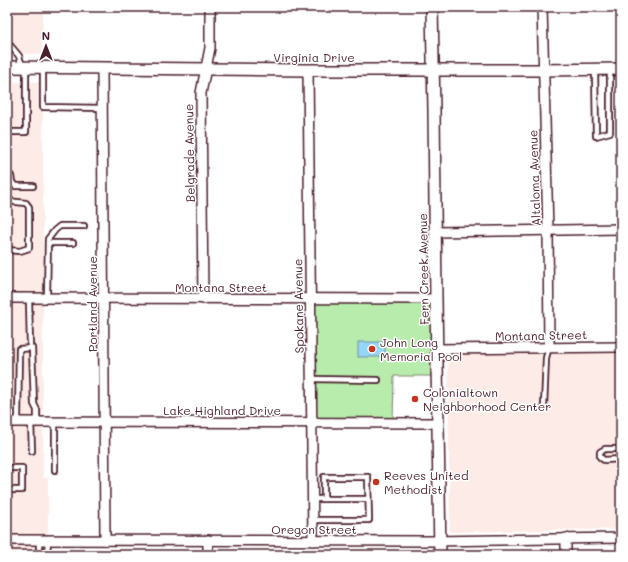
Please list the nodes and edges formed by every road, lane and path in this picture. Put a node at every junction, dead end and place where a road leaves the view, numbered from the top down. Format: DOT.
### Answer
graph roads {
  1 [pos="210,7"];
  2 [pos="432,7"];
  3 [pos="542,7"];
  4 [pos="9,44"];
  5 [pos="7,67"];
  6 [pos="24,67"];
  7 [pos="43,68"];
  8 [pos="102,68"];
  9 [pos="616,69"];
  10 [pos="205,70"];
  11 [pos="308,70"];
  12 [pos="433,70"];
  13 [pos="543,70"];
  14 [pos="594,70"];
  15 [pos="103,108"];
  16 [pos="7,132"];
  17 [pos="7,176"];
  18 [pos="33,186"];
  19 [pos="7,201"];
  20 [pos="84,226"];
  21 [pos="621,229"];
  22 [pos="548,230"];
  23 [pos="435,232"];
  24 [pos="48,242"];
  25 [pos="73,242"];
  26 [pos="7,250"];
  27 [pos="7,298"];
  28 [pos="29,298"];
  29 [pos="47,298"];
  30 [pos="104,298"];
  31 [pos="203,299"];
  32 [pos="310,299"];
  33 [pos="436,299"];
  34 [pos="549,347"];
  35 [pos="621,347"];
  36 [pos="30,348"];
  37 [pos="437,349"];
  38 [pos="311,379"];
  39 [pos="378,380"];
  40 [pos="544,407"];
  41 [pos="7,422"];
  42 [pos="18,422"];
  43 [pos="34,422"];
  44 [pos="55,422"];
  45 [pos="104,422"];
  46 [pos="311,423"];
  47 [pos="438,423"];
  48 [pos="621,449"];
  49 [pos="32,451"];
  50 [pos="621,459"];
  51 [pos="7,468"];
  52 [pos="55,470"];
  53 [pos="7,490"];
  54 [pos="312,499"];
  55 [pos="324,499"];
  56 [pos="368,499"];
  57 [pos="312,520"];
  58 [pos="566,538"];
  59 [pos="621,538"];
  60 [pos="7,540"];
  61 [pos="43,540"];
  62 [pos="105,540"];
  63 [pos="208,540"];
  64 [pos="440,540"];
  65 [pos="313,541"];
  66 [pos="37,554"];
  67 [pos="208,555"];
  68 [pos="440,555"];
  69 [pos="566,555"];
  1 -- 10 [label="street, Belgrade Avenue"];
  2 -- 12 [label="street, Fern Creek Avenue"];
  3 -- 13 [label="street, Altaloma Avenue"];
  4 -- 6 [label="lane"];
  5 -- 6 [label="street, Virginia Drive"];
  6 -- 7 [label="street, Virginia Drive"];
  6 -- 16 [label="lane"];
  7 -- 8 [label="street, Virginia Drive"];
  7 -- 15 [label="lane"];
  8 -- 10 [label="street, Virginia Drive"];
  8 -- 15 [label="street, Portland Avenue"];
  9 -- 14 [label="street, Virginia Drive"];
  9 -- 14 [label="lane"];
  10 -- 11 [label="street, Virginia Drive"];
  10 -- 31 [label="street, Belgrade Avenue"];
  11 -- 12 [label="street, Virginia Drive"];
  11 -- 32 [label="street, Spokane Avenue"];
  12 -- 13 [label="street, Virginia Drive"];
  12 -- 23 [label="street, Fern Creek Avenue"];
  13 -- 14 [label="street, Virginia Drive"];
  13 -- 22 [label="street, Altaloma Avenue"];
  15 -- 30 [label="street, Portland Avenue"];
  17 -- 18 [label="lane"];
  19 -- 26 [label="lane"];
  20 -- 24 [label="lane"];
  21 -- 22 [label="street"];
  22 -- 23 [label="street"];
  22 -- 34 [label="street, Altaloma Avenue"];
  23 -- 33 [label="street, Fern Creek Avenue"];
  24 -- 25 [label="lane"];
  24 -- 29 [label="lane"];
  27 -- 28 [label="street, Montana Street"];
  28 -- 29 [label="street, Montana Street"];
  28 -- 36 [label="lane"];
  29 -- 30 [label="street, Montana Street"];
  30 -- 31 [label="street, Montana Street"];
  30 -- 45 [label="street, Portland Avenue"];
  31 -- 32 [label="street, Montana Street"];
  32 -- 33 [label="street, Montana Street"];
  32 -- 38 [label="street, Spokane Avenue"];
  33 -- 37 [label="street, Fern Creek Avenue"];
  34 -- 35 [label="street, Montana Street"];
  34 -- 37 [label="street, Montana Street"];
  34 -- 40 [label="lane"];
  36 -- 42 [label="lane"];
  36 -- 43 [label="lane"];
  37 -- 47 [label="street, Fern Creek Avenue"];
  38 -- 39 [label="lane"];
  38 -- 46 [label="street, Spokane Avenue"];
  41 -- 42 [label="street, Lake Highland Drive"];
  42 -- 43 [label="street, Lake Highland Drive"];
  43 -- 44 [label="street, Lake Highland Drive"];
  43 -- 49 [label="lane"];
  44 -- 45 [label="street, Lake Highland Drive"];
  44 -- 52 [label="lane"];
  45 -- 46 [label="street, Lake Highland Drive"];
  45 -- 62 [label="street, Portland Avenue"];
  46 -- 47 [label="street, Lake Highland Drive"];
  46 -- 54 [label="street, Spokane Avenue"];
  47 -- 64 [label="street, Fern Creek Avenue"];
  48 -- 50 [label="lane"];
  51 -- 53 [label="lane"];
  54 -- 55 [label="lane"];
  54 -- 57 [label="street, Spokane Avenue"];
  55 -- 56 [label="lane"];
  55 -- 56 [label="lane"];
  56 -- 57 [label="lane"];
  57 -- 65 [label="street, Spokane Avenue"];
  58 -- 59 [label="street, Oregon Street"];
  58 -- 64 [label="street, Oregon Street"];
  58 -- 69 [label="street"];
  60 -- 61 [label="street, Oregon Street"];
  61 -- 62 [label="street, Oregon Street"];
  61 -- 66 [label="lane"];
  61 -- 66 [label="lane"];
  62 -- 63 [label="street, Oregon Street"];
  63 -- 65 [label="street, Oregon Street"];
  63 -- 67 [label="street"];
  64 -- 65 [label="street, Oregon Street"];
  64 -- 68 [label="street, Fern Creek Avenue"];
}
